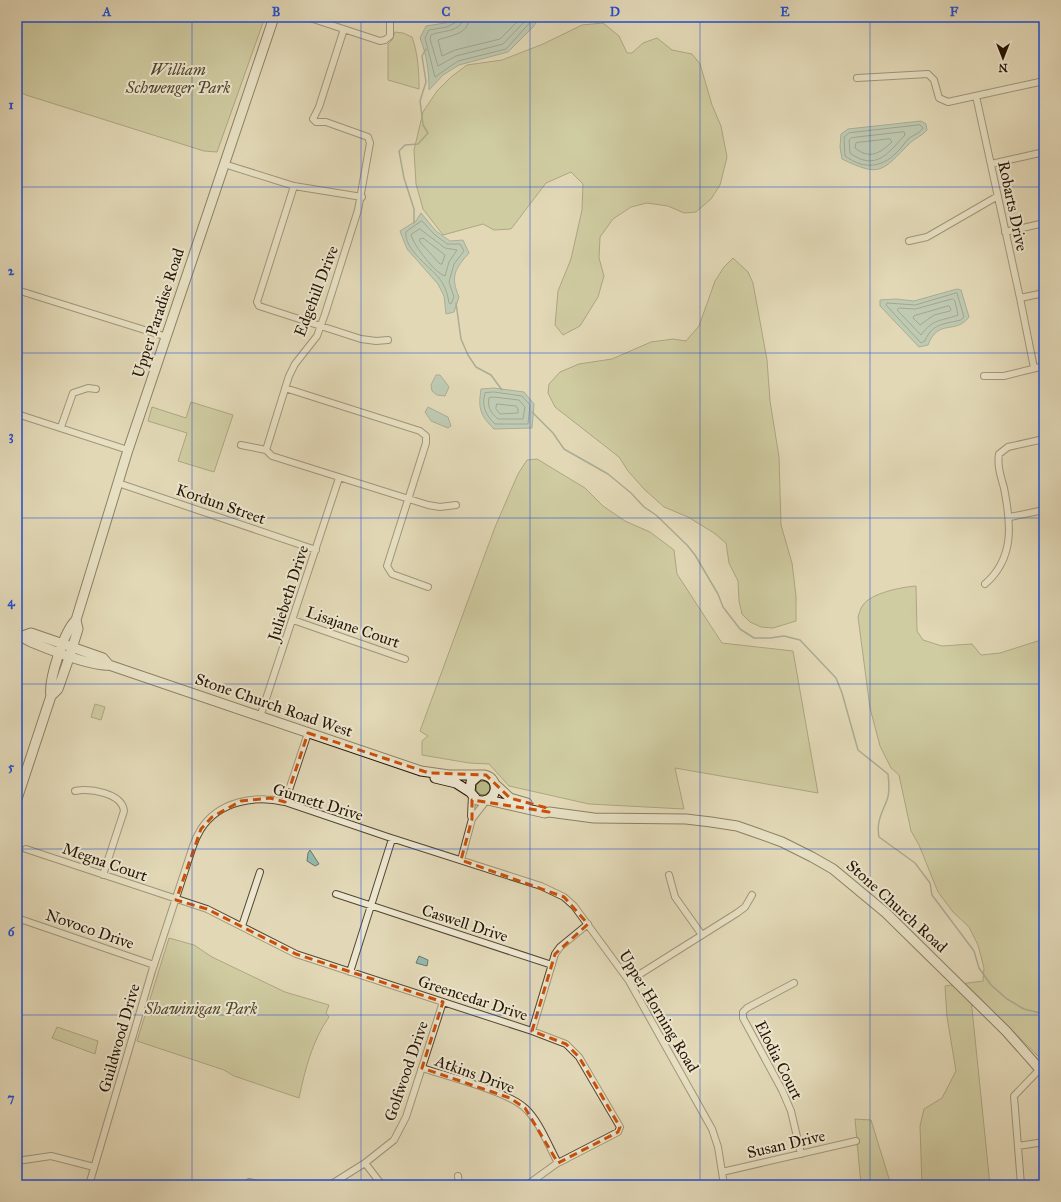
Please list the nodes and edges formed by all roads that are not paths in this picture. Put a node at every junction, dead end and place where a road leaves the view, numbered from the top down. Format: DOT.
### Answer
graph roads {
  1 [pos="274,17"];
  2 [pos="307,17"];
  3 [pos="390,17"];
  4 [pos="344,29"];
  5 [pos="857,78"];
  6 [pos="1044,81"];
  7 [pos="976,96"];
  8 [pos="1044,152"];
  9 [pos="224,164"];
  10 [pos="991,164"];
  11 [pos="294,186"];
  12 [pos="998,196"];
  13 [pos="362,197"];
  14 [pos="1044,223"];
  15 [pos="1005,232"];
  16 [pos="908,241"];
  17 [pos="17,290"];
  18 [pos="1044,293"];
  19 [pos="1020,298"];
  20 [pos="320,326"];
  21 [pos="166,337"];
  22 [pos="388,340"];
  23 [pos="1044,366"];
  24 [pos="1034,368"];
  25 [pos="984,376"];
  26 [pos="285,388"];
  27 [pos="96,389"];
  28 [pos="17,414"];
  29 [pos="61,428"];
  30 [pos="1044,440"];
  31 [pos="241,445"];
  32 [pos="128,450"];
  33 [pos="266,450"];
  34 [pos="339,478"];
  35 [pos="118,483"];
  36 [pos="408,498"];
  37 [pos="456,505"];
  38 [pos="1044,510"];
  39 [pos="1010,517"];
  40 [pos="316,550"];
  41 [pos="985,584"];
  42 [pos="428,587"];
  43 [pos="76,620"];
  44 [pos="293,620"];
  45 [pos="20,635"];
  46 [pos="62,648"];
  47 [pos="71,651"];
  48 [pos="405,659"];
  49 [pos="51,696"];
  50 [pos="260,717"];
  51 [pos="308,733"];
  52 [pos="429,773"];
  53 [pos="479,776"];
  54 [pos="496,785"];
  55 [pos="75,791"];
  56 [pos="471,794"];
  57 [pos="17,799"];
  58 [pos="487,800"];
  59 [pos="284,802"];
  60 [pos="549,812"];
  61 [pos="472,819"];
  62 [pos="392,839"];
  63 [pos="26,849"];
  64 [pos="461,860"];
  65 [pos="260,872"];
  66 [pos="669,875"];
  67 [pos="103,876"];
  68 [pos="336,894"];
  69 [pos="752,896"];
  70 [pos="176,900"];
  71 [pos="371,906"];
  72 [pos="17,918"];
  73 [pos="588,924"];
  74 [pos="242,926"];
  75 [pos="702,935"];
  76 [pos="154,965"];
  77 [pos="552,965"];
  78 [pos="350,972"];
  79 [pos="629,980"];
  80 [pos="794,984"];
  81 [pos="443,1002"];
  82 [pos="532,1031"];
  83 [pos="422,1068"];
  84 [pos="1042,1072"];
  85 [pos="856,1141"];
  86 [pos="1044,1142"];
  87 [pos="1018,1146"];
  88 [pos="801,1154"];
  89 [pos="17,1161"];
  90 [pos="366,1163"];
  91 [pos="558,1163"];
  92 [pos="94,1167"];
  93 [pos="722,1172"];
  94 [pos="458,1176"];
  95 [pos="88,1185"];
  96 [pos="245,1185"];
  97 [pos="262,1185"];
  98 [pos="330,1185"];
  99 [pos="382,1185"];
  100 [pos="459,1185"];
  101 [pos="527,1185"];
  102 [pos="724,1185"];
  103 [pos="1021,1185"];
  1 -- 9 [label="main road, Upper Paradise Road"];
  2 -- 4 [label="street"];
  3 -- 4 [label="street"];
  4 -- 13 [label="street, Edgehill Drive"];
  5 -- 7 [label="street"];
  6 -- 7 [label="street"];
  7 -- 10 [label="street, Robarts Drive"];
  8 -- 10 [label="street"];
  9 -- 11 [label="street"];
  9 -- 21 [label="main road, Upper Paradise Road"];
  10 -- 12 [label="street, Robarts Drive"];
  11 -- 13 [label="street"];
  11 -- 20 [label="street"];
  12 -- 15 [label="street, Robarts Drive"];
  12 -- 16 [label="street"];
  13 -- 20 [label="street, Edgehill Drive"];
  14 -- 15 [label="street"];
  15 -- 19 [label="street, Robarts Drive"];
  17 -- 21 [label="street"];
  18 -- 19 [label="street"];
  19 -- 24 [label="street, Robarts Drive"];
  20 -- 22 [label="street"];
  20 -- 26 [label="street, Edgehill Drive"];
  21 -- 32 [label="main road, Upper Paradise Road"];
  23 -- 24 [label="street"];
  24 -- 25 [label="street"];
  26 -- 33 [label="street, Edgehill Drive"];
  26 -- 36 [label="street"];
  27 -- 29 [label="street"];
  28 -- 29 [label="street"];
  29 -- 32 [label="street"];
  30 -- 39 [label="street"];
  31 -- 33 [label="street"];
  32 -- 35 [label="main road, Upper Paradise Road"];
  33 -- 34 [label="street"];
  34 -- 36 [label="street"];
  34 -- 40 [label="street, Juliebeth Drive"];
  35 -- 40 [label="street, Kordun Street"];
  35 -- 43 [label="main road, Upper Paradise Road"];
  36 -- 37 [label="street"];
  36 -- 42 [label="street"];
  38 -- 39 [label="street"];
  39 -- 41 [label="street"];
  40 -- 44 [label="street, Juliebeth Drive"];
  43 -- 46 [label="main road, Upper Paradise Road"];
  43 -- 47 [label="main road, Upper Paradise Road"];
  44 -- 48 [label="street, Lisajane Court"];
  44 -- 50 [label="street, Juliebeth Drive"];
  45 -- 46 [label="main road, Stone Church Road West"];
  46 -- 47 [label="main road, Stone Church Road West"];
  46 -- 49 [label="main road, Upper Paradise Road"];
  47 -- 49 [label="main road, Upper Paradise Road"];
  47 -- 50 [label="main road, Stone Church Road West"];
  49 -- 57 [label="main road, Upper Paradise Road"];
  50 -- 51 [label="main road, Stone Church Road West"];
  51 -- 52 [label="main road, Stone Church Road West"];
  51 -- 59 [label="street"];
  52 -- 53 [label="main road"];
  52 -- 56 [label="main road"];
  53 -- 54 [label="main road"];
  53 -- 56 [label="main road"];
  54 -- 58 [label="main road"];
  54 -- 60 [label="main road, Stone Church Road"];
  55 -- 67 [label="street"];
  56 -- 58 [label="main road"];
  56 -- 61 [label="street"];
  58 -- 60 [label="main road, Stone Church Road"];
  58 -- 61 [label="street"];
  59 -- 62 [label="street, Gurnett Drive"];
  59 -- 70 [label="street, Gurnett Drive"];
  60 -- 84 [label="main road, Stone Church Road"];
  61 -- 64 [label="street"];
  62 -- 64 [label="street, Gurnett Drive"];
  62 -- 71 [label="street"];
  63 -- 67 [label="street, Megna Court"];
  64 -- 73 [label="street, Upper Horning Road"];
  65 -- 74 [label="street"];
  66 -- 75 [label="street"];
  67 -- 70 [label="street, Megna Court"];
  68 -- 71 [label="street, Caswell Drive"];
  69 -- 75 [label="street"];
  70 -- 74 [label="street, Greencedar Drive"];
  70 -- 76 [label="street, Guildwood Drive"];
  71 -- 77 [label="street, Caswell Drive"];
  71 -- 78 [label="street"];
  72 -- 76 [label="street, Novoco Drive"];
  73 -- 77 [label="street"];
  73 -- 79 [label="street, Upper Horning Road"];
  74 -- 78 [label="street, Greencedar Drive"];
  75 -- 79 [label="street"];
  76 -- 92 [label="street, Guildwood Drive"];
  77 -- 82 [label="street"];
  78 -- 81 [label="street, Greencedar Drive"];
  79 -- 93 [label="street, Upper Horning Road"];
  80 -- 88 [label="street, Elodia Court"];
  81 -- 82 [label="street, Greencedar Drive"];
  81 -- 83 [label="street, Golfwood Drive"];
  82 -- 91 [label="street, Greencedar Drive"];
  83 -- 90 [label="street, Golfwood Drive"];
  83 -- 91 [label="street, Atkins Drive"];
  84 -- 87 [label="street"];
  85 -- 88 [label="street, Susan Drive"];
  86 -- 87 [label="street"];
  87 -- 103 [label="street"];
  88 -- 93 [label="street, Susan Drive"];
  89 -- 92 [label="street"];
  90 -- 98 [label="street, Golfwood Drive"];
  90 -- 99 [label="street"];
  91 -- 101 [label="street, Greencedar Drive"];
  92 -- 95 [label="street, Guildwood Drive"];
  93 -- 102 [label="street, Upper Horning Road"];
  94 -- 100 [label="street"];
  96 -- 97 [label="street"];
}
